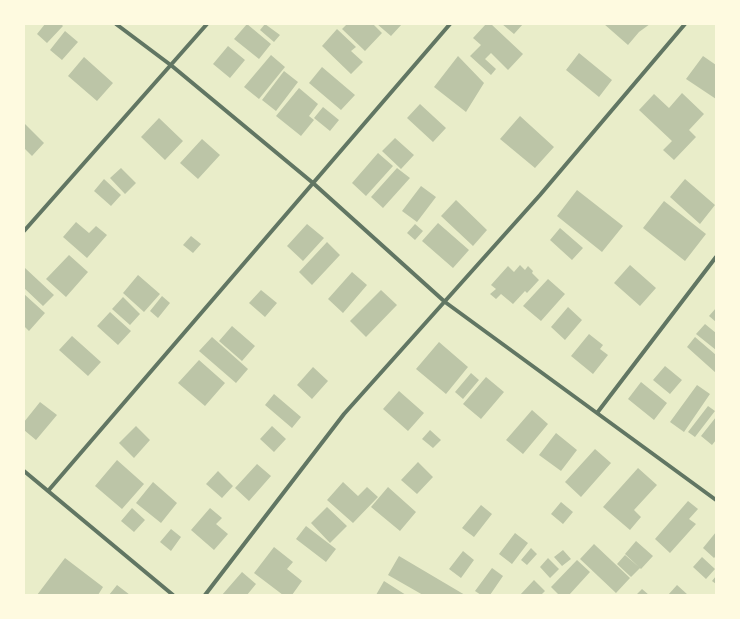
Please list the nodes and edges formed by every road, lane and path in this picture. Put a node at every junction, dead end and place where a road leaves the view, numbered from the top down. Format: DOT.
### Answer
graph roads {
  1 [pos="116,24"];
  2 [pos="208,24"];
  3 [pos="450,24"];
  4 [pos="685,24"];
  5 [pos="172,66"];
  6 [pos="313,183"];
  7 [pos="24,230"];
  8 [pos="716,257"];
  9 [pos="445,302"];
  10 [pos="597,413"];
  11 [pos="24,472"];
  12 [pos="48,491"];
  13 [pos="716,500"];
  14 [pos="174,595"];
  15 [pos="205,595"];
  1 -- 5 [label="street"];
  2 -- 5 [label="street"];
  3 -- 6 [label="street"];
  4 -- 9 [label="street"];
  5 -- 6 [label="street"];
  5 -- 7 [label="street"];
  6 -- 9 [label="street"];
  6 -- 12 [label="street"];
  8 -- 10 [label="street"];
  9 -- 10 [label="street"];
  9 -- 15 [label="street"];
  10 -- 13 [label="street"];
  11 -- 12 [label="street"];
  12 -- 14 [label="street"];
}
